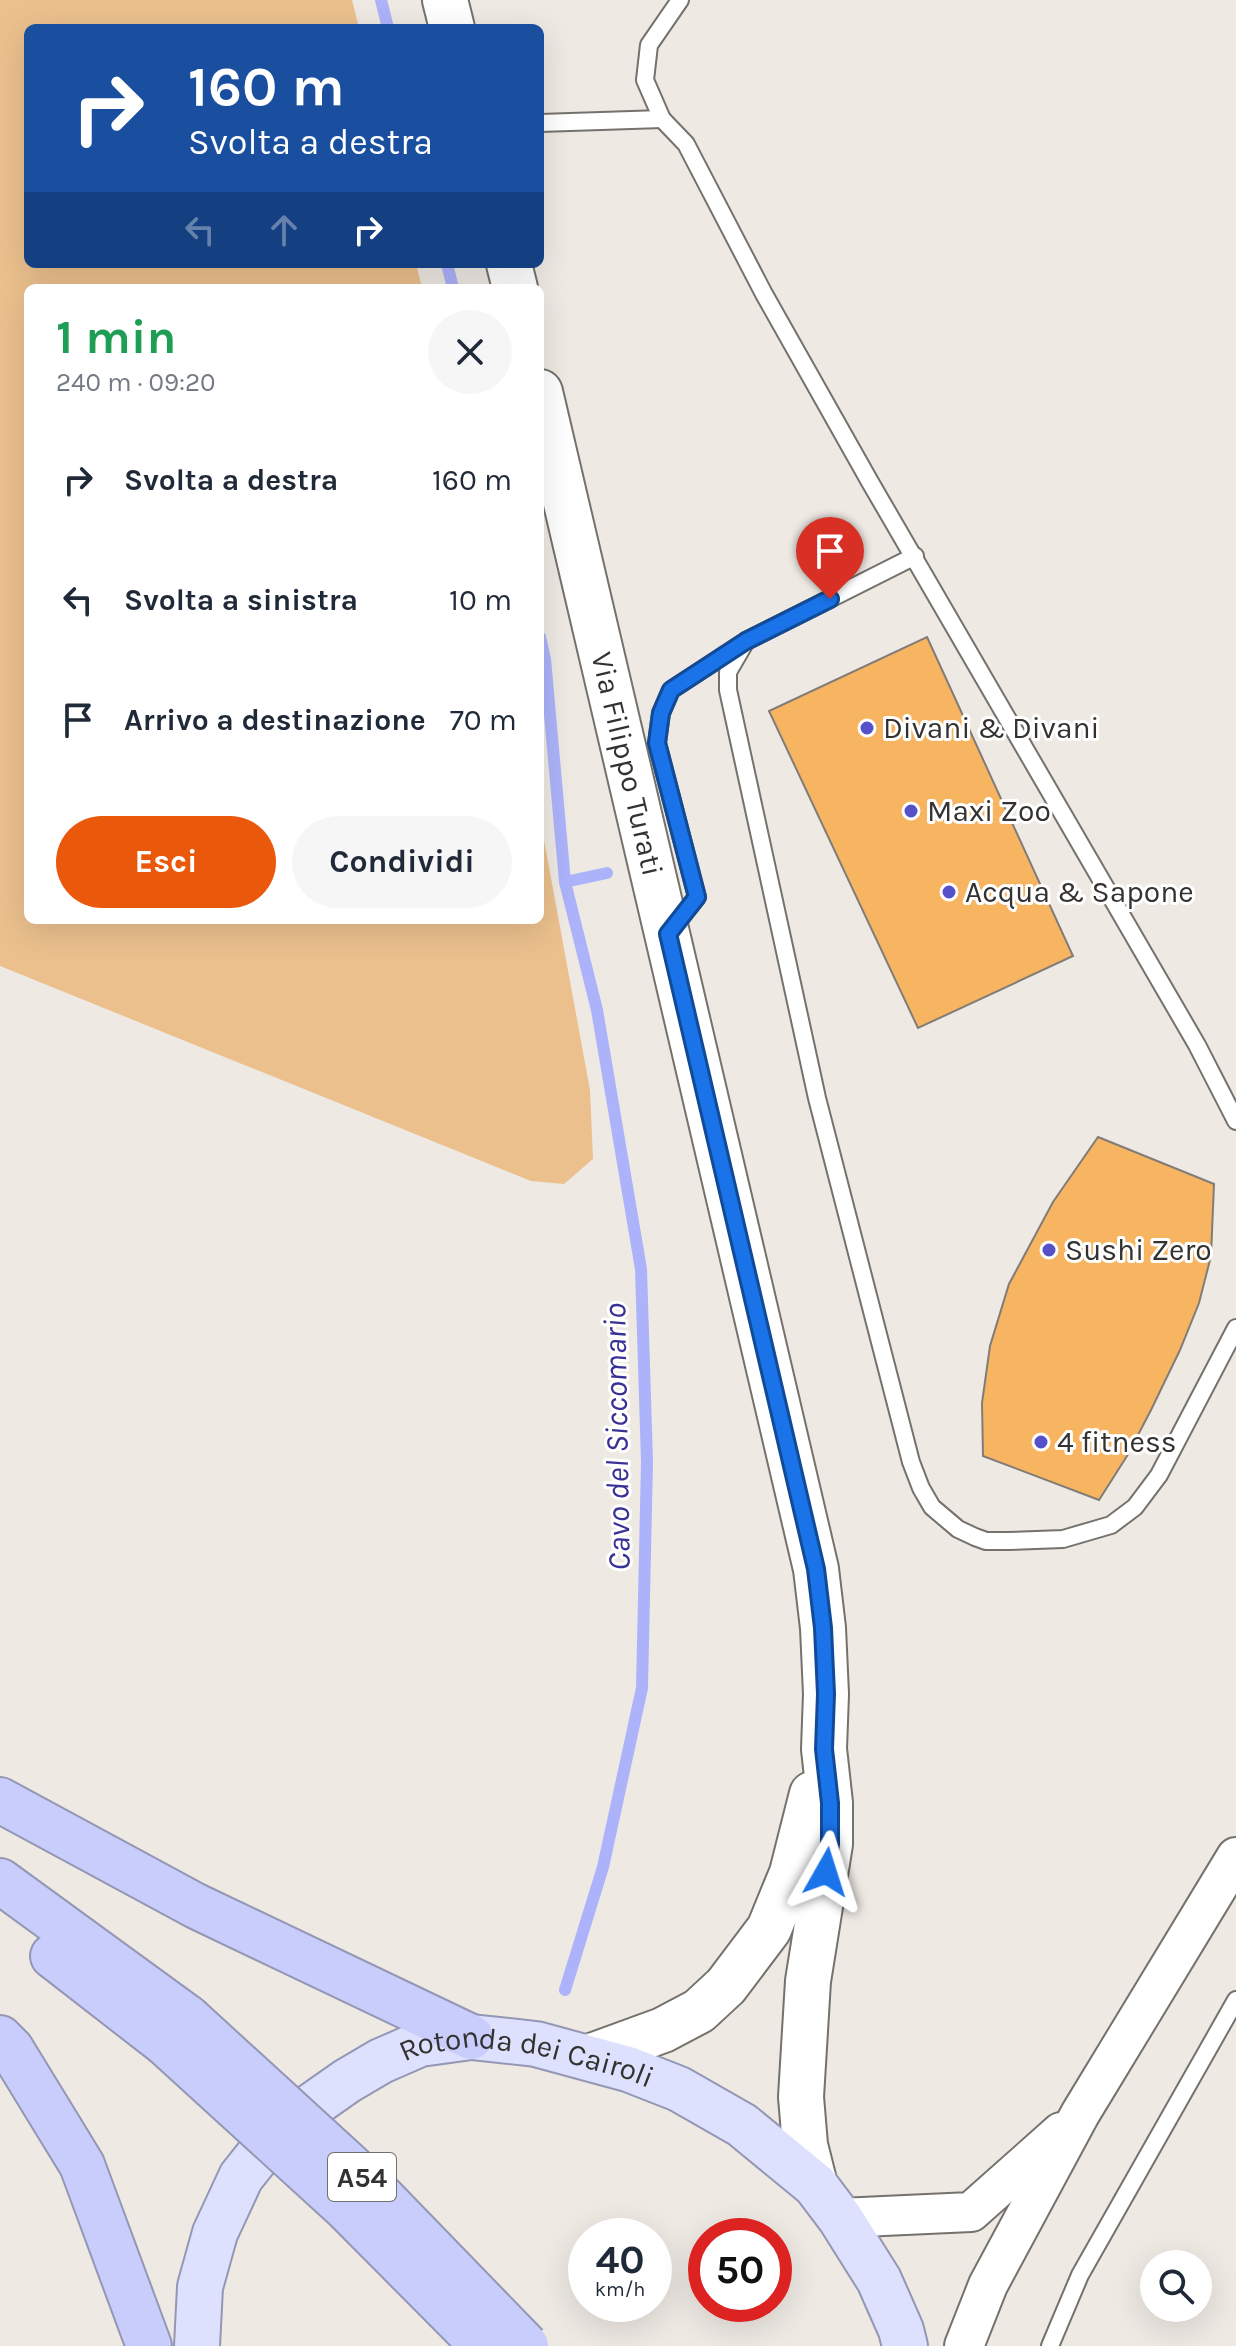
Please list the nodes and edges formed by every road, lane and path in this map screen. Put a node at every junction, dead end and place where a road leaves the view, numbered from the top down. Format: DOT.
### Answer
graph roads {
  1 [pos="445,0"];
  2 [pos="680,0"];
  3 [pos="451,24"];
  4 [pos="662,119"];
  5 [pos="544,123"];
  6 [pos="544,409"];
  7 [pos="915,556"];
  8 [pos="746,641"];
  9 [pos="668,934"];
  10 [pos="1236,1121"];
  11 [pos="1236,1328"];
  12 [pos="824,1749"];
  13 [pos="0,1800"];
  14 [pos="1236,1857"];
  15 [pos="0,1881"];
  16 [pos="0,1916"];
  17 [pos="1236,2000"];
  18 [pos="177,2031"];
  19 [pos="471,2037"];
  20 [pos="0,2038"];
  21 [pos="589,2057"];
  22 [pos="1080,2114"];
  23 [pos="828,2202"];
  24 [pos="149,2346"];
  25 [pos="197,2346"];
  26 [pos="483,2346"];
  27 [pos="526,2346"];
  28 [pos="905,2346"];
  29 [pos="964,2346"];
  30 [pos="1050,2346"];
  1 -- 3 [label="main road"];
  2 -- 4 [label="lane"];
  4 -- 5 [label="lane"];
  4 -- 7 [label="lane"];
  6 -- 9 [label="main road, Via Filippo Turati"];
  7 -- 8 [label="lane"];
  7 -- 10 [label="lane"];
  8 -- 9 [label="lane"];
  8 -- 11 [label="lane"];
  9 -- 12 [label="main road, Via Filippo Turati"];
  12 -- 21 [label="main road, Via Filippo Turati"];
  12 -- 23 [label="main road, Via Filippo Turati"];
  13 -- 19 [label="highway"];
  14 -- 22 [label="street"];
  15 -- 18 [label="highway, A54"];
  16 -- 18 [label="highway, A54"];
  17 -- 30 [label="lane"];
  18 -- 26 [label="highway, A54, bridge"];
  18 -- 27 [label="highway, A54, bridge"];
  19 -- 21 [label="main road, Rotonda dei Cairoli"];
  19 -- 25 [label="main road, Rotonda dei Cairoli"];
  20 -- 24 [label="highway"];
  21 -- 23 [label="main road, Rotonda dei Cairoli"];
  22 -- 23 [label="street"];
  22 -- 29 [label="street"];
  23 -- 28 [label="main road, Rotonda dei Cairoli"];
}
